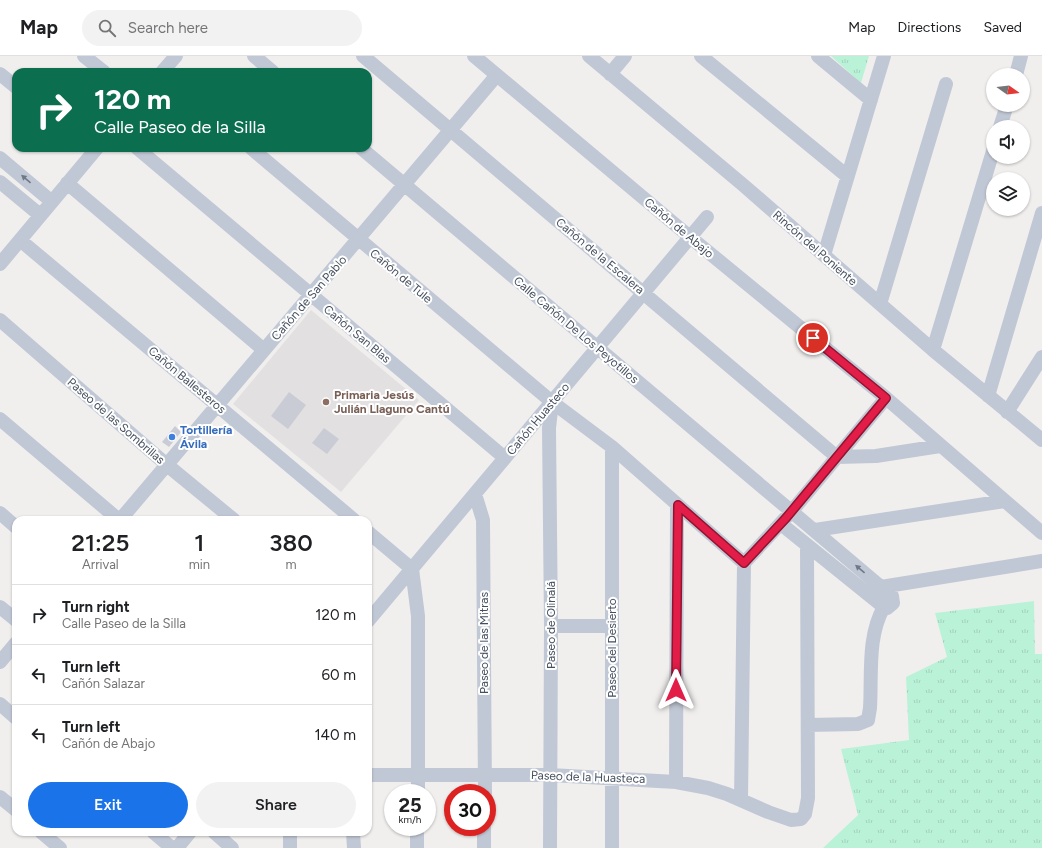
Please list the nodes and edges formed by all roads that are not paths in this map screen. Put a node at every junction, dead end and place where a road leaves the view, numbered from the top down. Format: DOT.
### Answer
graph roads {
  1 [pos="84,56"];
  2 [pos="176,56"];
  3 [pos="254,56"];
  4 [pos="363,56"];
  5 [pos="474,56"];
  6 [pos="589,56"];
  7 [pos="625,56"];
  8 [pos="701,56"];
  9 [pos="818,56"];
  10 [pos="884,56"];
  11 [pos="1021,56"];
  12 [pos="99,68"];
  13 [pos="166,68"];
  14 [pos="268,68"];
  15 [pos="1018,68"];
  16 [pos="0,74"];
  17 [pos="610,74"];
  18 [pos="497,75"];
  19 [pos="12,84"];
  20 [pos="946,84"];
  21 [pos="870,100"];
  22 [pos="450,130"];
  23 [pos="91,152"];
  24 [pos="142,152"];
  25 [pos="256,152"];
  26 [pos="366,152"];
  27 [pos="0,158"];
  28 [pos="989,164"];
  29 [pos="847,176"];
  30 [pos="0,182"];
  31 [pos="67,183"];
  32 [pos="404,185"];
  33 [pos="51,201"];
  34 [pos="1042,213"];
  35 [pos="40,215"];
  36 [pos="707,217"];
  37 [pos="690,237"];
  38 [pos="20,240"];
  39 [pos="358,240"];
  40 [pos="824,255"];
  41 [pos="0,264"];
  42 [pos="644,292"];
  43 [pos="312,296"];
  44 [pos="880,304"];
  45 [pos="0,320"];
  46 [pos="598,347"];
  47 [pos="264,350"];
  48 [pos="933,350"];
  49 [pos="1042,357"];
  50 [pos="988,396"];
  51 [pos="886,398"];
  52 [pos="552,402"];
  53 [pos="218,405"];
  54 [pos="1007,412"];
  55 [pos="0,419"];
  56 [pos="1042,440"];
  57 [pos="940,446"];
  58 [pos="612,447"];
  59 [pos="837,457"];
  60 [pos="505,458"];
  61 [pos="167,465"];
  62 [pos="475,494"];
  63 [pos="1004,501"];
  64 [pos="678,505"];
  65 [pos="792,511"];
  66 [pos="0,513"];
  67 [pos="114,516"];
  68 [pos="122,516"];
  69 [pos="229,516"];
  70 [pos="349,516"];
  71 [pos="12,524"];
  72 [pos="781,524"];
  73 [pos="815,530"];
  74 [pos="1042,533"];
  75 [pos="372,535"];
  76 [pos="807,546"];
  77 [pos="1042,562"];
  78 [pos="744,563"];
  79 [pos="412,569"];
  80 [pos="881,587"];
  81 [pos="0,607"];
  82 [pos="884,607"];
  83 [pos="372,616"];
  84 [pos="12,617"];
  85 [pos="551,626"];
  86 [pos="612,626"];
  87 [pos="12,648"];
  88 [pos="0,662"];
  89 [pos="0,704"];
  90 [pos="12,714"];
  91 [pos="808,725"];
  92 [pos="485,774"];
  93 [pos="372,775"];
  94 [pos="418,775"];
  95 [pos="550,776"];
  96 [pos="613,777"];
  97 [pos="676,782"];
  98 [pos="418,784"];
  99 [pos="485,784"];
  100 [pos="0,797"];
  101 [pos="741,800"];
  102 [pos="12,807"];
  103 [pos="46,836"];
  104 [pos="157,836"];
  105 [pos="187,836"];
  106 [pos="218,836"];
  107 [pos="290,836"];
  108 [pos="354,836"];
  109 [pos="417,836"];
  110 [pos="484,836"];
  111 [pos="60,848"];
  112 [pos="172,848"];
  113 [pos="177,848"];
  114 [pos="232,848"];
  115 [pos="290,848"];
  116 [pos="354,848"];
  117 [pos="417,848"];
  118 [pos="484,848"];
  119 [pos="550,848"];
  120 [pos="612,848"];
  1 -- 12 [label="street"];
  2 -- 13 [label="street"];
  3 -- 14 [label="street"];
  4 -- 22 [label="street, Cañón de la Escalera"];
  5 -- 18 [label="street, Cañón de Abajo"];
  6 -- 17 [label="street, Rincón del Poniente"];
  7 -- 17 [label="street"];
  8 -- 29 [label="street"];
  9 -- 21 [label="street"];
  10 -- 21 [label="street"];
  11 -- 15 [label="street"];
  16 -- 19 [label="street"];
  17 -- 40 [label="street, Rincón del Poniente"];
  18 -- 22 [label="street, Cañón de San Pablo"];
  18 -- 37 [label="street, Cañón de Abajo"];
  20 -- 44 [label="street"];
  21 -- 29 [label="street"];
  22 -- 32 [label="street, Cañón de San Pablo"];
  22 -- 42 [label="street, Cañón de la Escalera"];
  23 -- 31 [label="street"];
  24 -- 43 [label="street, Cañón San Blas"];
  25 -- 39 [label="street, Cañón de Tule"];
  26 -- 32 [label="street, Calle Cañón De Los Peyotillos"];
  33 -- 27 [label="street, one-way"];
  28 -- 48 [label="street"];
  29 -- 40 [label="street"];
  30 -- 35 [label="street"];
  31 -- 33 [label="street"];
  31 -- 47 [label="street"];
  32 -- 39 [label="street, Cañón de San Pablo"];
  32 -- 46 [label="street, Calle Cañón De Los Peyotillos"];
  33 -- 35 [label="street"];
  34 -- 50 [label="street"];
  35 -- 38 [label="street"];
  36 -- 37 [label="street, Cañón Huasteco"];
  37 -- 42 [label="street, Cañón Huasteco"];
  37 -- 51 [label="street, Cañón de Abajo"];
  38 -- 41 [label="street"];
  38 -- 53 [label="street, Cañón Ballesteros"];
  39 -- 43 [label="street, Cañón de San Pablo"];
  39 -- 52 [label="street, Cañón de Tule"];
  40 -- 44 [label="street, Rincón del Poniente"];
  42 -- 46 [label="street, Cañón Huasteco"];
  42 -- 59 [label="street, Cañón de la Escalera"];
  43 -- 47 [label="street, Cañón de San Pablo"];
  43 -- 60 [label="street, Cañón San Blas"];
  44 -- 48 [label="street, Rincón del Poniente"];
  45 -- 61 [label="street, Paseo de las Sombrillas"];
  46 -- 52 [label="street, Cañón Huasteco"];
  46 -- 65 [label="street, Calle Cañón De Los Peyotillos"];
  47 -- 53 [label="street, Cañón de San Pablo"];
  48 -- 50 [label="street, Rincón del Poniente"];
  49 -- 54 [label="street"];
  50 -- 54 [label="street, Rincón del Poniente"];
  51 -- 57 [label="street, Cañón de Abajo"];
  51 -- 59 [label="street"];
  52 -- 58 [label="street, Cañón de Tule"];
  52 -- 60 [label="street, Cañón Huasteco"];
  52 -- 85 [label="street, Paseo de Olinalá"];
  53 -- 61 [label="street, Cañón de San Pablo"];
  53 -- 70 [label="street, Cañón Ballesteros"];
  54 -- 56 [label="street, Rincón del Poniente"];
  55 -- 67 [label="street"];
  57 -- 59 [label="street"];
  57 -- 63 [label="street, Cañón de Abajo"];
  58 -- 64 [label="street, Cañón de Tule"];
  58 -- 86 [label="street, Paseo del Desierto"];
  59 -- 65 [label="street"];
  60 -- 62 [label="street, Cañón Huasteco"];
  61 -- 68 [label="street, Cañón de San Pablo"];
  61 -- 69 [label="street, Paseo de las Sombrillas"];
  62 -- 79 [label="street, Cañón Huasteco"];
  62 -- 92 [label="street, Paseo de las Mitras"];
  63 -- 73 [label="street"];
  63 -- 74 [label="street, Cañón de Abajo"];
  64 -- 78 [label="street, Cañón de Tule"];
  64 -- 97 [label="street"];
  65 -- 72 [label="street"];
  65 -- 73 [label="street, Calle Cañón De Los Peyotillos"];
  66 -- 71 [label="street"];
  72 -- 76 [label="street"];
  72 -- 78 [label="street"];
  80 -- 73 [label="street, Calle Cañón De Los Peyotillos, one-way"];
  75 -- 79 [label="street"];
  76 -- 82 [label="street"];
  76 -- 91 [label="street"];
  77 -- 80 [label="street"];
  78 -- 101 [label="street"];
  79 -- 83 [label="street, Cañón Huasteco"];
  79 -- 94 [label="street"];
  80 -- 82 [label="street, Calle Cañón De Los Peyotillos"];
  81 -- 84 [label="street"];
  82 -- 91 [label="street"];
  85 -- 86 [label="street"];
  85 -- 95 [label="street, Paseo de Olinalá"];
  86 -- 96 [label="street, Paseo del Desierto"];
  87 -- 88 [label="street"];
  89 -- 90 [label="street"];
  91 -- 101 [label="street, Paseo de la Huasteca"];
  92 -- 94 [label="street, Paseo de la Huasteca"];
  92 -- 95 [label="street, Paseo de la Huasteca"];
  92 -- 99 [label="street, Paseo de las Mitras"];
  93 -- 94 [label="street, Paseo de la Huasteca"];
  94 -- 98 [label="street"];
  95 -- 96 [label="street, Paseo de la Huasteca"];
  95 -- 119 [label="street, Paseo de Olinalá"];
  96 -- 97 [label="street, Paseo de la Huasteca"];
  96 -- 120 [label="street, Paseo del Desierto"];
  97 -- 101 [label="street, Paseo de la Huasteca"];
  100 -- 102 [label="street"];
  103 -- 111 [label="street"];
  104 -- 112 [label="street"];
  105 -- 113 [label="street"];
  106 -- 114 [label="street"];
  107 -- 115 [label="street"];
  108 -- 116 [label="street"];
  109 -- 117 [label="street"];
  110 -- 118 [label="street"];
}
